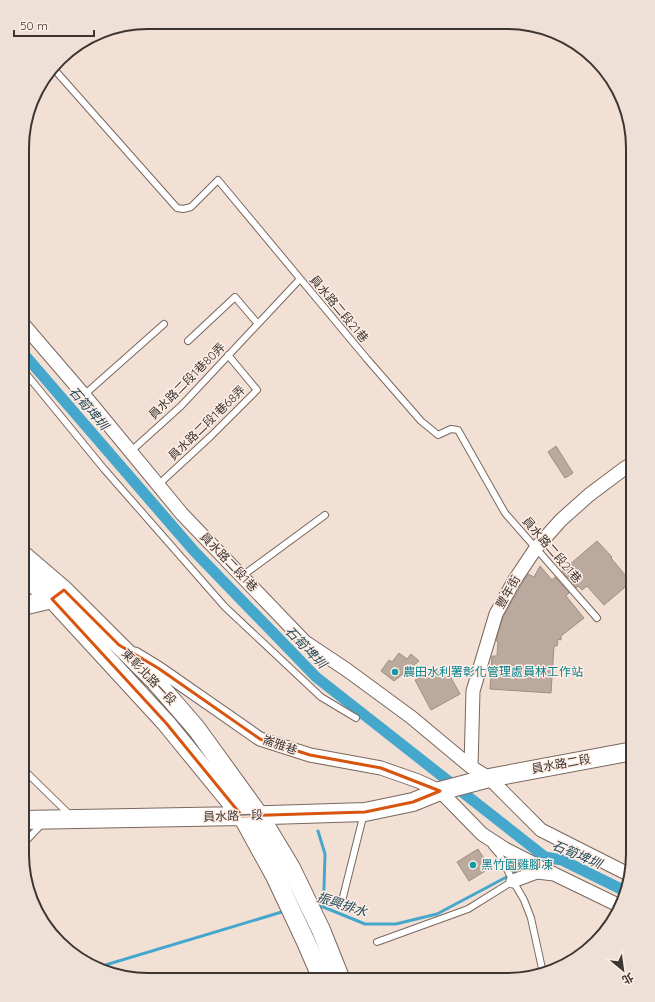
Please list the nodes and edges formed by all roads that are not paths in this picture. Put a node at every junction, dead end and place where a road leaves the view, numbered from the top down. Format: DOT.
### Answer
graph roads {
  1 [pos="57,72"];
  2 [pos="300,279"];
  3 [pos="164,324"];
  4 [pos="258,324"];
  5 [pos="29,331"];
  6 [pos="188,341"];
  7 [pos="228,355"];
  8 [pos="29,377"];
  9 [pos="84,395"];
  10 [pos="130,452"];
  11 [pos="626,467"];
  12 [pos="158,485"];
  13 [pos="325,515"];
  14 [pos="536,548"];
  15 [pos="29,562"];
  16 [pos="242,576"];
  17 [pos="29,579"];
  18 [pos="58,595"];
  19 [pos="29,604"];
  20 [pos="596,618"];
  21 [pos="119,645"];
  22 [pos="356,718"];
  23 [pos="626,752"];
  24 [pos="471,767"];
  25 [pos="29,775"];
  26 [pos="488,778"];
  27 [pos="440,791"];
  28 [pos="364,812"];
  29 [pos="260,815"];
  30 [pos="242,816"];
  31 [pos="47,819"];
  32 [pos="29,820"];
  33 [pos="75,820"];
  34 [pos="29,838"];
  35 [pos="502,851"];
  36 [pos="625,872"];
  37 [pos="554,874"];
  38 [pos="512,881"];
  39 [pos="342,901"];
  40 [pos="615,904"];
  41 [pos="377,942"];
  42 [pos="542,968"];
  43 [pos="319,973"];
  44 [pos="338,973"];
  1 -- 2 [label="lane, 員水路二段21巷"];
  2 -- 4 [label="lane, 員水路二段1巷80弄"];
  2 -- 14 [label="lane, 員水路二段21巷"];
  3 -- 9 [label="lane"];
  4 -- 6 [label="lane"];
  4 -- 7 [label="lane, 員水路二段1巷80弄"];
  5 -- 9 [label="street, 員水路二段1巷"];
  7 -- 10 [label="lane, 員水路二段1巷80弄"];
  7 -- 12 [label="lane, 員水路二段1巷68弄"];
  8 -- 22 [label="lane"];
  9 -- 10 [label="street, 員水路二段1巷"];
  10 -- 12 [label="street, 員水路二段1巷"];
  11 -- 14 [label="street, 豐年街"];
  12 -- 16 [label="street, 員水路二段1巷"];
  13 -- 16 [label="lane"];
  14 -- 20 [label="lane, 員水路二段21巷"];
  14 -- 24 [label="street, 豐年街"];
  15 -- 18 [label="street, 東彰北路一段"];
  16 -- 24 [label="street, 員水路二段1巷"];
  17 -- 18 [label="street, 東彰北路一段"];
  18 -- 19 [label="street"];
  18 -- 21 [label="street, 東彰北路一段"];
  18 -- 30 [label="street, 東彰北路一段"];
  21 -- 27 [label="street, 崙雅巷"];
  21 -- 29 [label="street, 東彰北路一段"];
  23 -- 26 [label="street, 員水路二段"];
  24 -- 26 [label="street, 員水路二段1巷"];
  25 -- 33 [label="lane"];
  26 -- 27 [label="street, 員水路二段"];
  26 -- 36 [label="street, 員水路二段1巷"];
  27 -- 28 [label="street, 員水路一段"];
  27 -- 35 [label="street"];
  28 -- 29 [label="street, 員水路一段"];
  28 -- 39 [label="lane"];
  29 -- 30 [label="street, 員水路一段"];
  29 -- 44 [label="street, 東彰北路一段"];
  30 -- 33 [label="street, 員水路一段"];
  30 -- 43 [label="street, 東彰北路一段"];
  31 -- 32 [label="street, 員水路一段"];
  31 -- 33 [label="street, 員水路一段"];
  31 -- 34 [label="lane"];
  35 -- 37 [label="street"];
  35 -- 38 [label="lane"];
  37 -- 38 [label="street"];
  37 -- 40 [label="street"];
  38 -- 41 [label="lane"];
  38 -- 42 [label="lane"];
}
